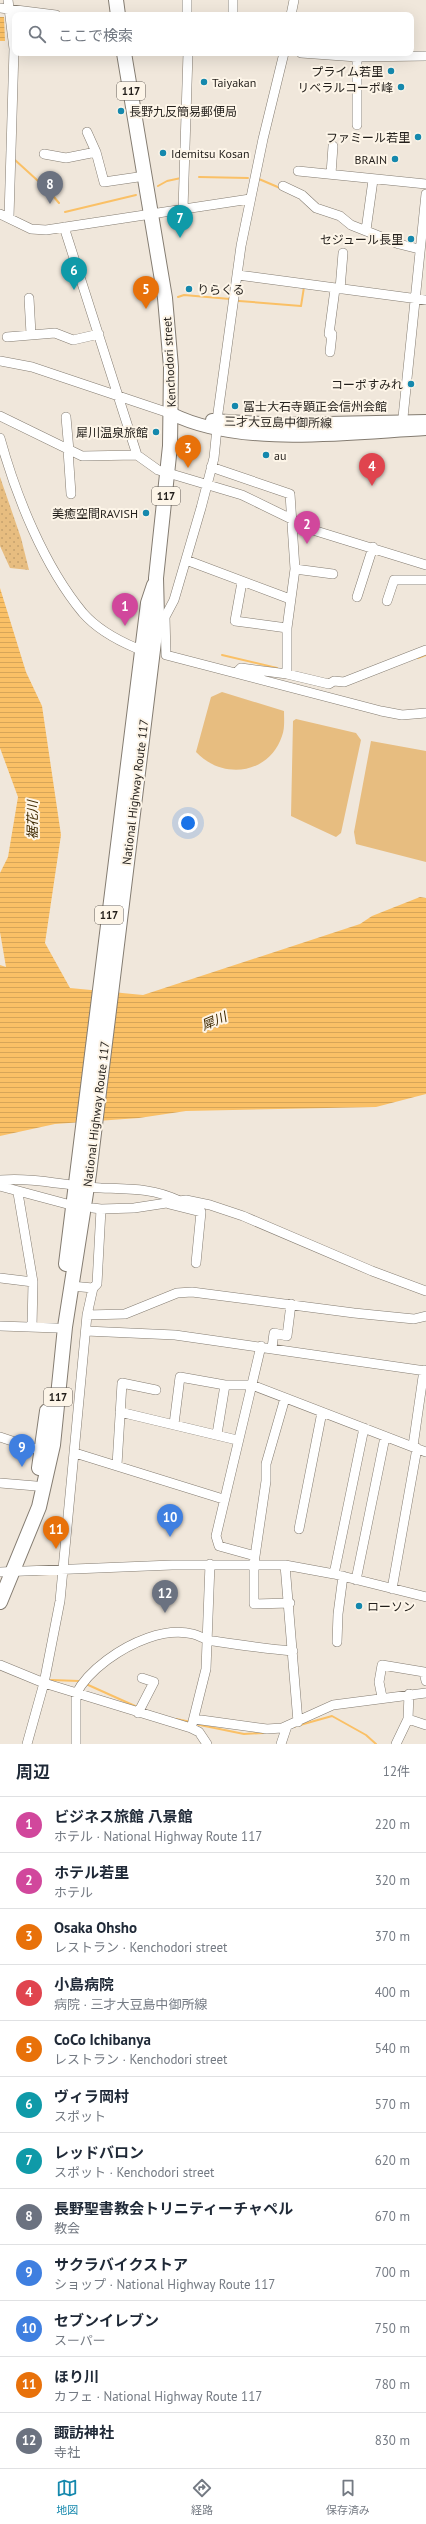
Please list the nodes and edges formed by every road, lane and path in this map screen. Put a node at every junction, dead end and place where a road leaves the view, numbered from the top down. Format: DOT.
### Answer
graph roads {
  1 [pos="116,0"];
  2 [pos="187,0"];
  3 [pos="233,0"];
  4 [pos="294,0"];
  5 [pos="5,6"];
  6 [pos="39,12"];
  7 [pos="118,12"];
  8 [pos="187,12"];
  9 [pos="233,12"];
  10 [pos="292,12"];
  11 [pos="12,39"];
  12 [pos="14,56"];
  13 [pos="125,56"];
  14 [pos="188,56"];
  15 [pos="283,56"];
  16 [pos="357,56"];
  17 [pos="426,56"];
  18 [pos="357,125"];
  19 [pos="87,132"];
  20 [pos="333,146"];
  21 [pos="96,152"];
  22 [pos="44,154"];
  23 [pos="298,171"];
  24 [pos="331,174"];
  25 [pos="145,176"];
  26 [pos="373,180"];
  27 [pos="426,184"];
  28 [pos="284,186"];
  29 [pos="426,194"];
  30 [pos="250,199"];
  31 [pos="183,208"];
  32 [pos="425,209"];
  33 [pos="0,214"];
  34 [pos="152,214"];
  35 [pos="9,217"];
  36 [pos="64,227"];
  37 [pos="366,230"];
  38 [pos="419,249"];
  39 [pos="343,253"];
  40 [pos="238,275"];
  41 [pos="337,289"];
  42 [pos="29,298"];
  43 [pos="414,298"];
  44 [pos="426,300"];
  45 [pos="31,334"];
  46 [pos="98,334"];
  47 [pos="6,337"];
  48 [pos="330,352"];
  49 [pos="0,361"];
  50 [pos="119,396"];
  51 [pos="172,414"];
  52 [pos="0,416"];
  53 [pos="66,417"];
  54 [pos="426,421"];
  55 [pos="217,424"];
  56 [pos="402,426"];
  57 [pos="426,429"];
  58 [pos="0,438"];
  59 [pos="69,450"];
  60 [pos="138,455"];
  61 [pos="211,467"];
  62 [pos="168,472"];
  63 [pos="207,484"];
  64 [pos="72,494"];
  65 [pos="292,520"];
  66 [pos="373,548"];
  67 [pos="186,560"];
  68 [pos="426,565"];
  69 [pos="295,569"];
  70 [pos="333,574"];
  71 [pos="426,580"];
  72 [pos="242,582"];
  73 [pos="357,597"];
  74 [pos="290,599"];
  75 [pos="387,600"];
  76 [pos="156,617"];
  77 [pos="287,628"];
  78 [pos="426,650"];
  79 [pos="143,654"];
  80 [pos="236,673"];
  81 [pos="287,674"];
  82 [pos="426,713"];
  83 [pos="82,1179"];
  84 [pos="0,1180"];
  85 [pos="0,1186"];
  86 [pos="18,1193"];
  87 [pos="180,1201"];
  88 [pos="164,1203"];
  89 [pos="67,1204"];
  90 [pos="196,1263"];
  91 [pos="0,1278"];
  92 [pos="33,1282"];
  93 [pos="71,1286"];
  94 [pos="93,1288"];
  95 [pos="426,1292"];
  96 [pos="291,1304"];
  97 [pos="87,1315"];
  98 [pos="426,1316"];
  99 [pos="0,1326"];
  100 [pos="32,1327"];
  101 [pos="57,1328"];
  102 [pos="86,1331"];
  103 [pos="261,1346"];
  104 [pos="272,1348"];
  105 [pos="425,1370"];
  106 [pos="225,1385"];
  107 [pos="252,1385"];
  108 [pos="156,1390"];
  109 [pos="285,1398"];
  110 [pos="120,1412"];
  111 [pos="322,1412"];
  112 [pos="174,1424"];
  113 [pos="364,1428"];
  114 [pos="217,1434"];
  115 [pos="0,1436"];
  116 [pos="385,1437"];
  117 [pos="238,1440"];
  118 [pos="415,1447"];
  119 [pos="42,1452"];
  120 [pos="426,1452"];
  121 [pos="75,1453"];
  122 [pos="116,1465"];
  123 [pos="0,1483"];
  124 [pos="36,1486"];
  125 [pos="223,1499"];
  126 [pos="299,1529"];
  127 [pos="254,1560"];
  128 [pos="210,1564"];
  129 [pos="285,1565"];
  130 [pos="62,1569"];
  131 [pos="4,1574"];
  132 [pos="334,1574"];
  133 [pos="343,1576"];
  134 [pos="356,1580"];
  135 [pos="392,1589"];
  136 [pos="426,1597"];
  137 [pos="0,1602"];
  138 [pos="290,1603"];
  139 [pos="208,1640"];
  140 [pos="337,1642"];
  141 [pos="293,1651"];
  142 [pos="0,1665"];
  143 [pos="142,1678"];
  144 [pos="426,1681"];
  145 [pos="44,1683"];
  146 [pos="426,1693"];
  147 [pos="76,1694"];
  148 [pos="409,1694"];
  149 [pos="382,1697"];
  150 [pos="138,1713"];
  151 [pos="408,1719"];
  152 [pos="298,1722"];
  153 [pos="193,1723"];
  154 [pos="426,1725"];
  155 [pos="285,1730"];
  156 [pos="27,1744"];
  157 [pos="76,1744"];
  158 [pos="207,1744"];
  159 [pos="281,1744"];
  160 [pos="396,1744"];
  1 -- 7 [label="highway"];
  2 -- 8 [label="street"];
  3 -- 9 [label="street"];
  4 -- 10 [label="street"];
  5 -- 6 [label="street"];
  5 -- 11 [label="street"];
  12 -- 35 [label="street"];
  13 -- 25 [label="highway, Kenchodori street / 117"];
  14 -- 31 [label="street"];
  15 -- 30 [label="street"];
  16 -- 17 [label="street"];
  16 -- 18 [label="street"];
  19 -- 21 [label="street"];
  20 -- 24 [label="street"];
  21 -- 22 [label="street"];
  21 -- 25 [label="street"];
  23 -- 24 [label="street"];
  24 -- 26 [label="street"];
  25 -- 34 [label="highway, Kenchodori street / 117"];
  26 -- 27 [label="street"];
  26 -- 37 [label="street"];
  28 -- 37 [label="street"];
  29 -- 32 [label="street"];
  30 -- 31 [label="street"];
  30 -- 40 [label="street"];
  31 -- 34 [label="street"];
  32 -- 38 [label="street"];
  33 -- 35 [label="street"];
  34 -- 36 [label="street"];
  34 -- 51 [label="highway, Kenchodori street / 117"];
  35 -- 36 [label="street"];
  36 -- 46 [label="street"];
  37 -- 38 [label="street"];
  38 -- 43 [label="street"];
  39 -- 41 [label="street"];
  40 -- 41 [label="street"];
  40 -- 55 [label="street"];
  41 -- 43 [label="street"];
  41 -- 48 [label="street"];
  42 -- 45 [label="street"];
  43 -- 44 [label="street"];
  43 -- 56 [label="street"];
  45 -- 46 [label="street"];
  45 -- 47 [label="street"];
  46 -- 50 [label="street"];
  49 -- 50 [label="street"];
  50 -- 51 [label="street"];
  50 -- 60 [label="street"];
  51 -- 55 [label="main road, 三才大豆島中御所線"];
  51 -- 62 [label="highway, Kenchodori street / 117"];
  52 -- 59 [label="street"];
  53 -- 59 [label="street"];
  54 -- 56 [label="main road, 三才大豆島中御所線"];
  55 -- 56 [label="main road, 三才大豆島中御所線"];
  55 -- 61 [label="street"];
  56 -- 57 [label="main road, 三才大豆島中御所線"];
  58 -- 79 [label="street"];
  59 -- 60 [label="street"];
  59 -- 64 [label="street"];
  60 -- 62 [label="street"];
  61 -- 63 [label="street"];
  61 -- 65 [label="street"];
  62 -- 63 [label="street"];
  62 -- 76 [label="highway, Kenchodori street / 117"];
  63 -- 65 [label="street"];
  63 -- 67 [label="street"];
  65 -- 66 [label="street"];
  65 -- 69 [label="street"];
  66 -- 68 [label="street"];
  66 -- 73 [label="street"];
  67 -- 72 [label="street"];
  67 -- 76 [label="street"];
  69 -- 70 [label="street"];
  69 -- 74 [label="street"];
  71 -- 75 [label="street"];
  72 -- 74 [label="street"];
  72 -- 77 [label="street"];
  74 -- 77 [label="street"];
  76 -- 79 [label="highway, National Highway Route 117 / 117"];
  76 -- 80 [label="street"];
  77 -- 81 [label="street"];
  78 -- 81 [label="street"];
  79 -- 83 [label="highway, National Highway Route 117 / 117"];
  80 -- 81 [label="street"];
  80 -- 82 [label="street"];
  83 -- 84 [label="street"];
  83 -- 87 [label="street"];
  83 -- 93 [label="highway, National Highway Route 117 / 117"];
  83 -- 101 [label="highway, National Highway Route 117 / 117"];
  85 -- 86 [label="street"];
  86 -- 89 [label="street"];
  86 -- 92 [label="street"];
  87 -- 88 [label="street"];
  87 -- 95 [label="street"];
  88 -- 90 [label="street"];
  88 -- 94 [label="street"];
  91 -- 92 [label="street"];
  92 -- 100 [label="street"];
  93 -- 94 [label="street"];
  93 -- 131 [label="highway, National Highway Route 117 / 117"];
  94 -- 97 [label="street"];
  96 -- 97 [label="street"];
  96 -- 98 [label="street"];
  96 -- 104 [label="street"];
  97 -- 102 [label="street"];
  99 -- 100 [label="street"];
  100 -- 101 [label="street"];
  101 -- 119 [label="highway, National Highway Route 117 / 117"];
  102 -- 103 [label="street"];
  102 -- 121 [label="street"];
  103 -- 104 [label="street"];
  103 -- 107 [label="street"];
  104 -- 105 [label="street"];
  105 -- 118 [label="street"];
  106 -- 107 [label="street"];
  106 -- 112 [label="street"];
  106 -- 114 [label="street"];
  107 -- 109 [label="street"];
  107 -- 117 [label="street"];
  108 -- 110 [label="street"];
  109 -- 111 [label="street"];
  109 -- 127 [label="street"];
  110 -- 112 [label="street"];
  110 -- 122 [label="street"];
  111 -- 113 [label="street"];
  111 -- 126 [label="street"];
  112 -- 114 [label="street"];
  113 -- 116 [label="street"];
  113 -- 132 [label="street"];
  114 -- 117 [label="street"];
  115 -- 119 [label="street"];
  116 -- 118 [label="street"];
  116 -- 134 [label="street"];
  117 -- 125 [label="street"];
  118 -- 120 [label="street"];
  118 -- 135 [label="street"];
  119 -- 124 [label="highway, National Highway Route 117 / 117"];
  121 -- 122 [label="street"];
  121 -- 130 [label="street"];
  122 -- 125 [label="street"];
  123 -- 124 [label="street"];
  124 -- 131 [label="highway, National Highway Route 117 / 117"];
  125 -- 127 [label="street"];
  127 -- 128 [label="street"];
  127 -- 129 [label="street"];
  127 -- 138 [label="street"];
  128 -- 130 [label="street"];
  128 -- 139 [label="street"];
  129 -- 132 [label="street"];
  129 -- 138 [label="street"];
  130 -- 131 [label="street"];
  130 -- 145 [label="street"];
  131 -- 137 [label="highway, National Highway Route 117 / 117"];
  132 -- 133 [label="street"];
  133 -- 134 [label="street"];
  133 -- 140 [label="street"];
  134 -- 135 [label="street"];
  135 -- 136 [label="street"];
  138 -- 141 [label="street"];
  139 -- 141 [label="street"];
  139 -- 147 [label="street"];
  139 -- 153 [label="street"];
  141 -- 152 [label="street"];
  142 -- 145 [label="street"];
  143 -- 150 [label="street"];
  144 -- 149 [label="street"];
  145 -- 147 [label="street"];
  145 -- 156 [label="street"];
  146 -- 148 [label="street"];
  147 -- 150 [label="street"];
  147 -- 157 [label="street"];
  148 -- 149 [label="street"];
  148 -- 151 [label="street"];
  149 -- 152 [label="street"];
  150 -- 153 [label="street"];
  151 -- 154 [label="street"];
  151 -- 160 [label="street"];
  152 -- 155 [label="street"];
  153 -- 155 [label="street"];
  153 -- 158 [label="street"];
  155 -- 159 [label="street"];
}
